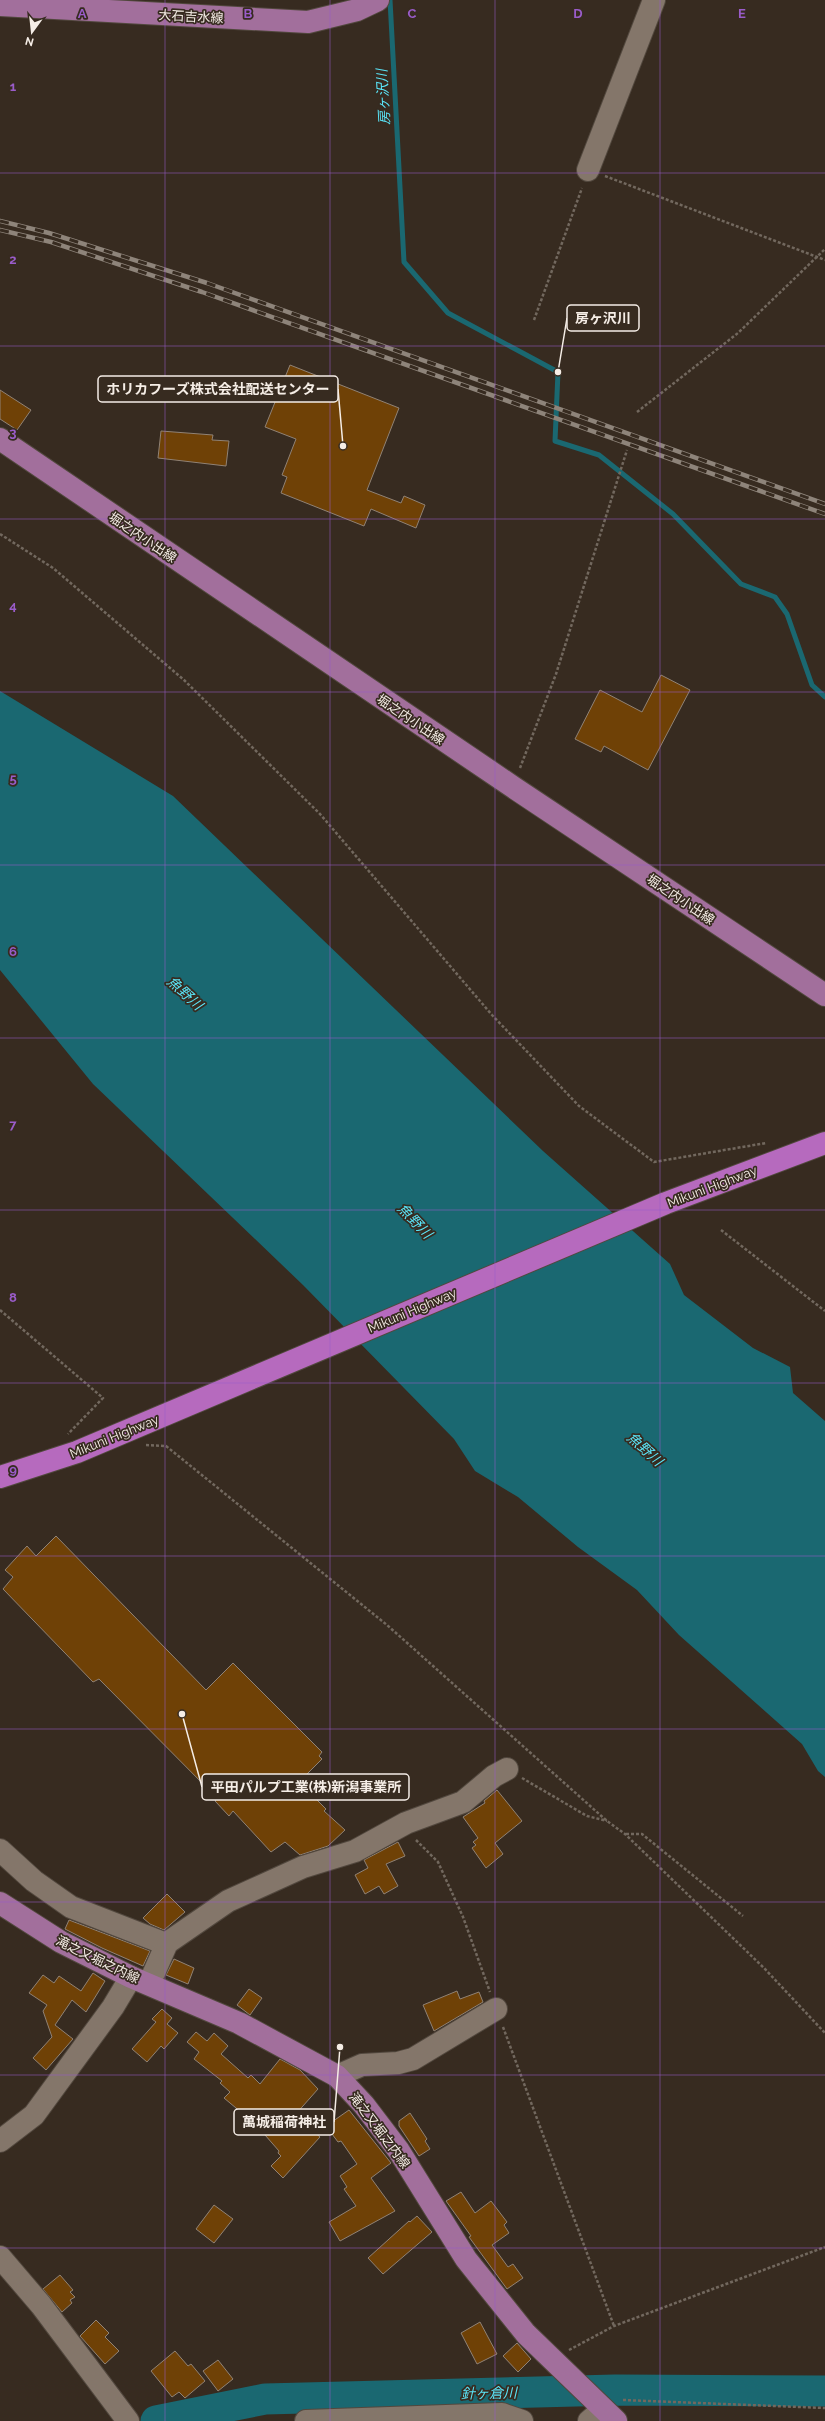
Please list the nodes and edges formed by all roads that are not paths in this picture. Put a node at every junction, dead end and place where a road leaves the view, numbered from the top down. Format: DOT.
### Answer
graph roads {
  1 [pos="378,0"];
  2 [pos="654,0"];
  3 [pos="0,5"];
  4 [pos="588,170"];
  5 [pos="0,439"];
  6 [pos="825,995"];
  7 [pos="825,1143"];
  8 [pos="0,1476"];
  9 [pos="507,1769"];
  10 [pos="0,1850"];
  11 [pos="0,1903"];
  12 [pos="166,1944"];
  13 [pos="140,1980"];
  14 [pos="496,2009"];
  15 [pos="337,2076"];
  16 [pos="0,2141"];
  17 [pos="0,2257"];
  18 [pos="600,2413"];
  19 [pos="128,2421"];
  20 [pos="306,2421"];
  21 [pos="522,2421"];
  1 -- 3 [label="main road, 大石吉水線"];
  2 -- 4 [label="street"];
  5 -- 6 [label="main road, 堀之内小出線"];
  7 -- 8 [label="highway, Mikuni Highway"];
  9 -- 12 [label="street"];
  10 -- 12 [label="street"];
  11 -- 13 [label="main road, 滝之又堀之内線"];
  12 -- 13 [label="street"];
  13 -- 15 [label="main road, 滝之又堀之内線"];
  13 -- 16 [label="street"];
  14 -- 15 [label="street"];
  15 -- 18 [label="main road, 滝之又堀之内線"];
  17 -- 19 [label="street"];
  20 -- 21 [label="street"];
}
